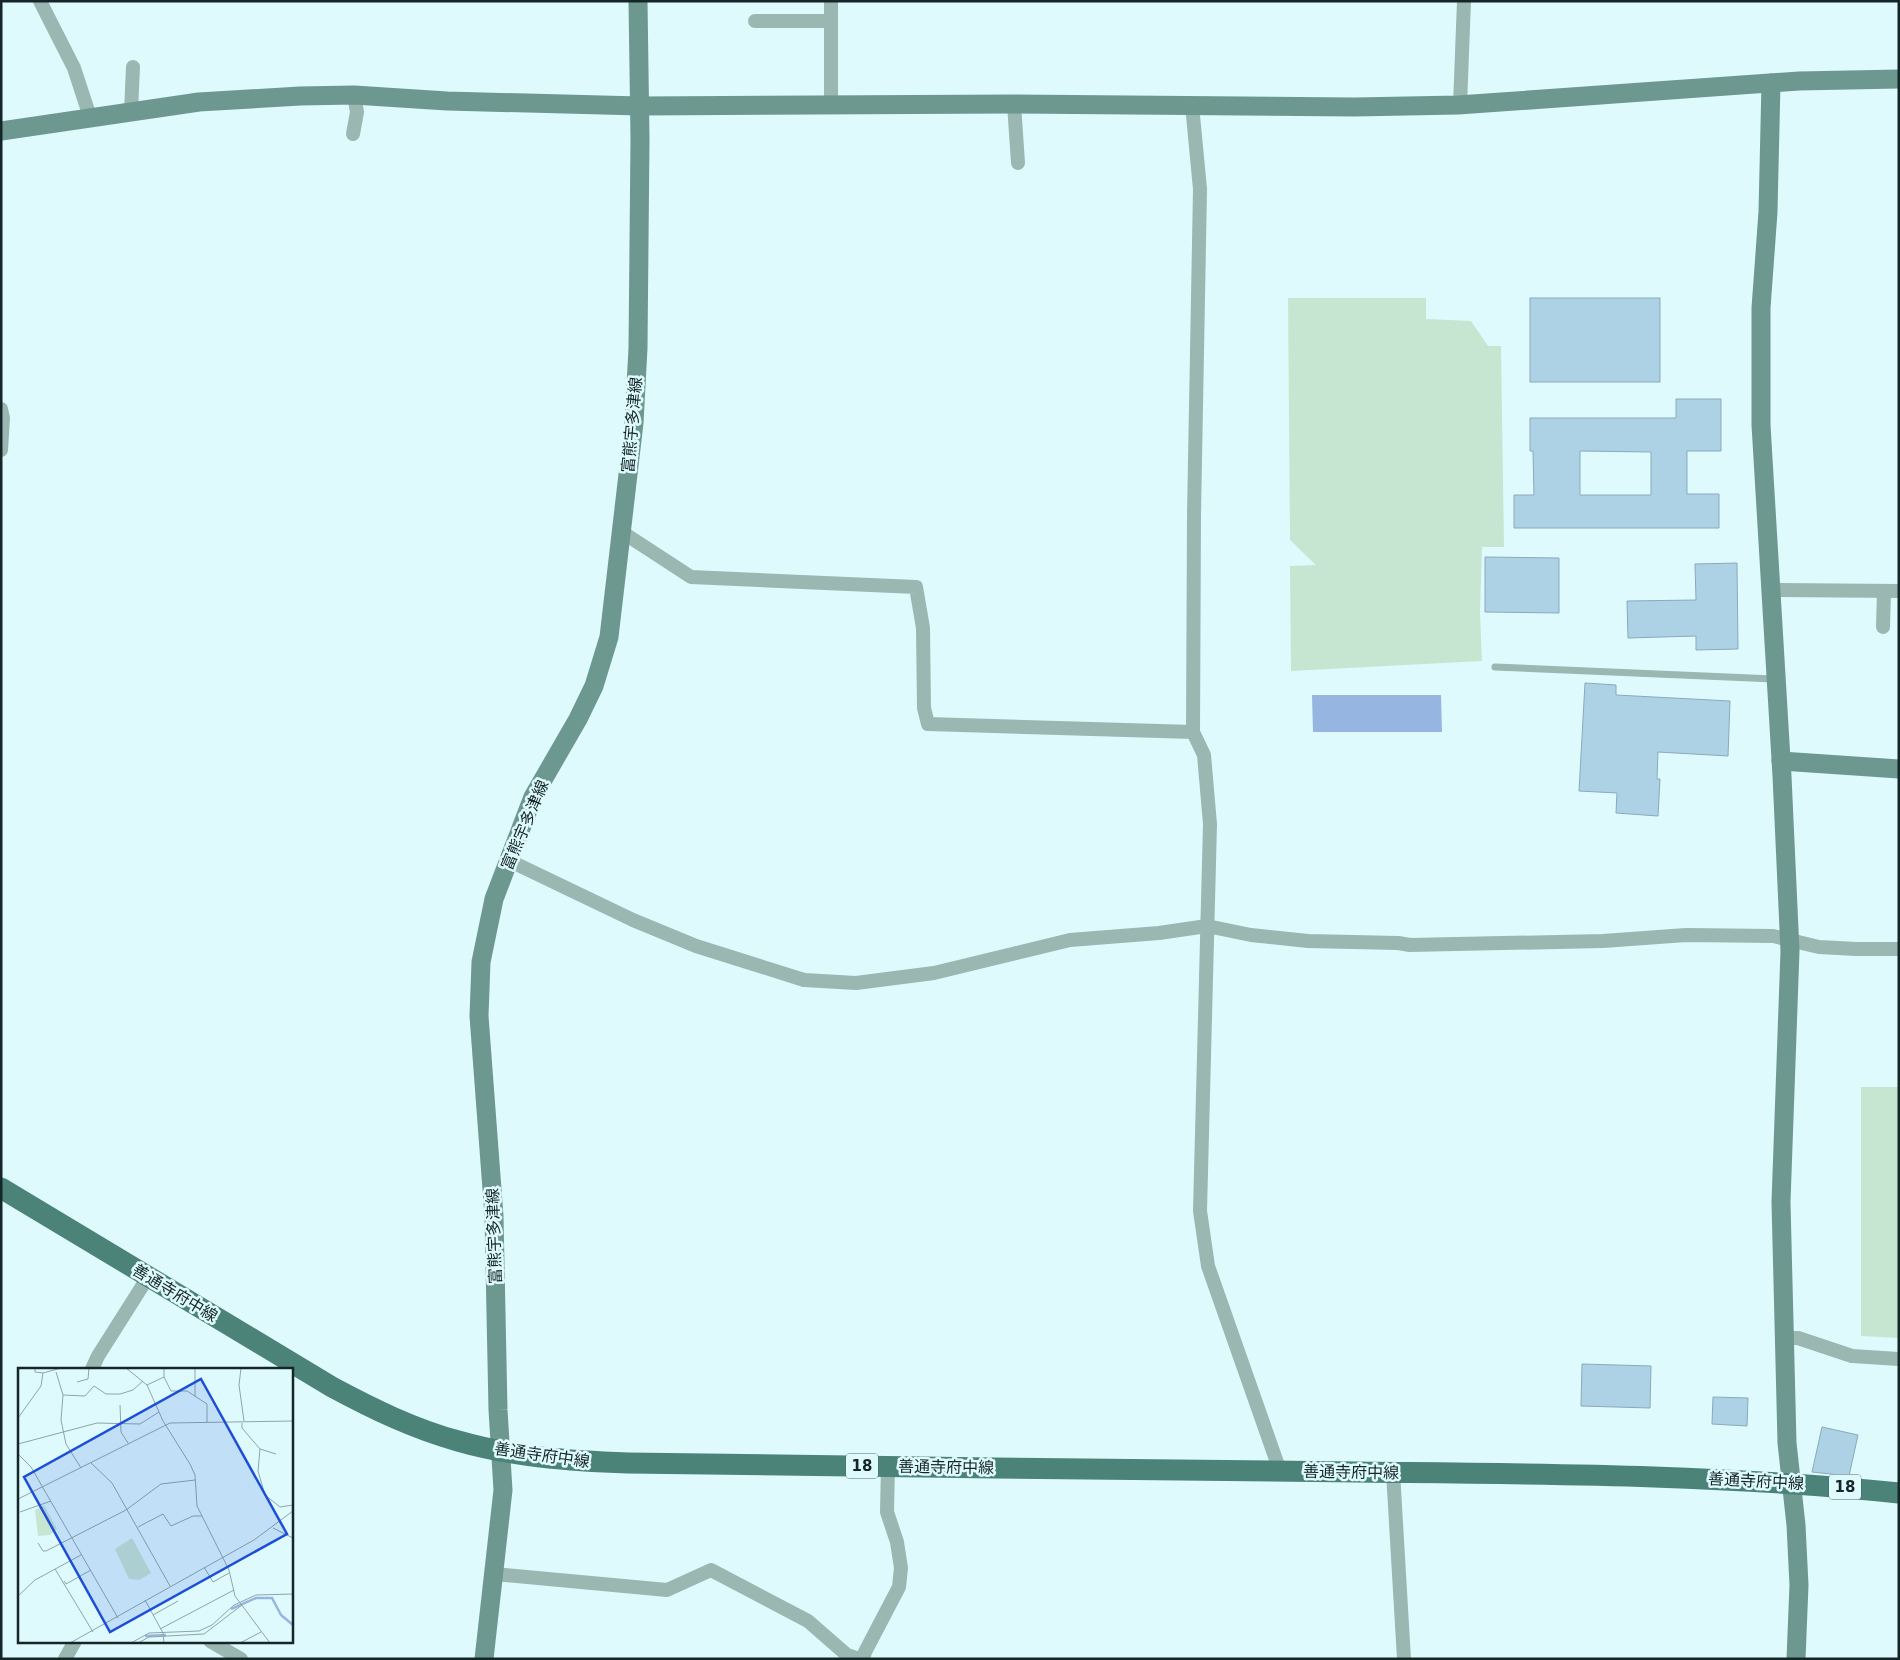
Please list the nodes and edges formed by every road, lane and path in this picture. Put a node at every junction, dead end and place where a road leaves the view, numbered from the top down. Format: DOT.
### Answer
graph roads {
  1 [pos="40,1"];
  2 [pos="638,1"];
  3 [pos="831,1"];
  4 [pos="1464,1"];
  5 [pos="754,21"];
  6 [pos="831,21"];
  7 [pos="133,66"];
  8 [pos="1899,79"];
  9 [pos="1771,83"];
  10 [pos="354,95"];
  11 [pos="831,104"];
  12 [pos="1014,104"];
  13 [pos="1460,104"];
  14 [pos="1192,105"];
  15 [pos="640,106"];
  16 [pos="131,112"];
  17 [pos="90,117"];
  18 [pos="1,131"];
  19 [pos="353,134"];
  20 [pos="1018,163"];
  21 [pos="1,409"];
  22 [pos="1,450"];
  23 [pos="622,532"];
  24 [pos="1771,590"];
  25 [pos="1884,591"];
  26 [pos="1899,591"];
  27 [pos="1883,627"];
  28 [pos="1495,667"];
  29 [pos="1776,680"];
  30 [pos="1193,732"];
  31 [pos="1781,761"];
  32 [pos="1899,769"];
  33 [pos="510,861"];
  34 [pos="1208,926"];
  35 [pos="1789,939"];
  36 [pos="1899,949"];
  37 [pos="1,1188"];
  38 [pos="148,1277"];
  39 [pos="1784,1338"];
  40 [pos="1899,1359"];
  41 [pos="92,1368"];
  42 [pos="501,1450"];
  43 [pos="888,1466"];
  44 [pos="1280,1471"];
  45 [pos="1393,1472"];
  46 [pos="1791,1483"];
  47 [pos="1899,1493"];
  48 [pos="494,1574"];
  49 [pos="73,1642"];
  50 [pos="212,1642"];
  51 [pos="64,1659"];
  52 [pos="241,1659"];
  53 [pos="484,1659"];
  54 [pos="859,1659"];
  55 [pos="863,1659"];
  56 [pos="1404,1659"];
  57 [pos="1796,1659"];
  1 -- 17 [label="street"];
  2 -- 15 [label="street, 富熊宇多津線"];
  3 -- 6 [label="street"];
  4 -- 13 [label="street"];
  5 -- 6 [label="street"];
  6 -- 11 [label="street"];
  7 -- 16 [label="street"];
  8 -- 9 [label="street"];
  9 -- 13 [label="street"];
  9 -- 24 [label="street"];
  10 -- 15 [label="street"];
  10 -- 16 [label="street"];
  10 -- 19 [label="street"];
  11 -- 12 [label="street"];
  11 -- 15 [label="street"];
  12 -- 14 [label="street"];
  12 -- 20 [label="street"];
  13 -- 14 [label="street"];
  14 -- 30 [label="street"];
  15 -- 23 [label="street, 富熊宇多津線"];
  16 -- 17 [label="street"];
  17 -- 18 [label="street"];
  21 -- 22 [label="street"];
  23 -- 30 [label="street"];
  23 -- 33 [label="street, 富熊宇多津線"];
  24 -- 25 [label="street"];
  24 -- 29 [label="street"];
  25 -- 26 [label="street"];
  25 -- 27 [label="street"];
  28 -- 29 [label="lane"];
  29 -- 31 [label="street"];
  30 -- 34 [label="street"];
  31 -- 32 [label="street"];
  31 -- 35 [label="street"];
  33 -- 34 [label="street"];
  33 -- 42 [label="street, 富熊宇多津線"];
  34 -- 35 [label="street"];
  34 -- 44 [label="street"];
  35 -- 36 [label="street"];
  35 -- 39 [label="street"];
  37 -- 38 [label="main road, 善通寺府中線 / 18"];
  38 -- 41 [label="street"];
  38 -- 42 [label="main road, 善通寺府中線 / 18"];
  39 -- 40 [label="street"];
  39 -- 46 [label="street"];
  42 -- 43 [label="main road, 善通寺府中線 / 18"];
  42 -- 48 [label="street, 富熊宇多津線"];
  43 -- 44 [label="main road, 善通寺府中線 / 18"];
  43 -- 55 [label="street"];
  44 -- 45 [label="main road, 善通寺府中線 / 18"];
  45 -- 46 [label="main road, 善通寺府中線 / 18"];
  45 -- 56 [label="street"];
  46 -- 47 [label="main road, 善通寺府中線 / 18"];
  46 -- 57 [label="street"];
  48 -- 53 [label="street, 富熊宇多津線"];
  48 -- 54 [label="street"];
  49 -- 51 [label="street"];
  50 -- 52 [label="street"];
}
